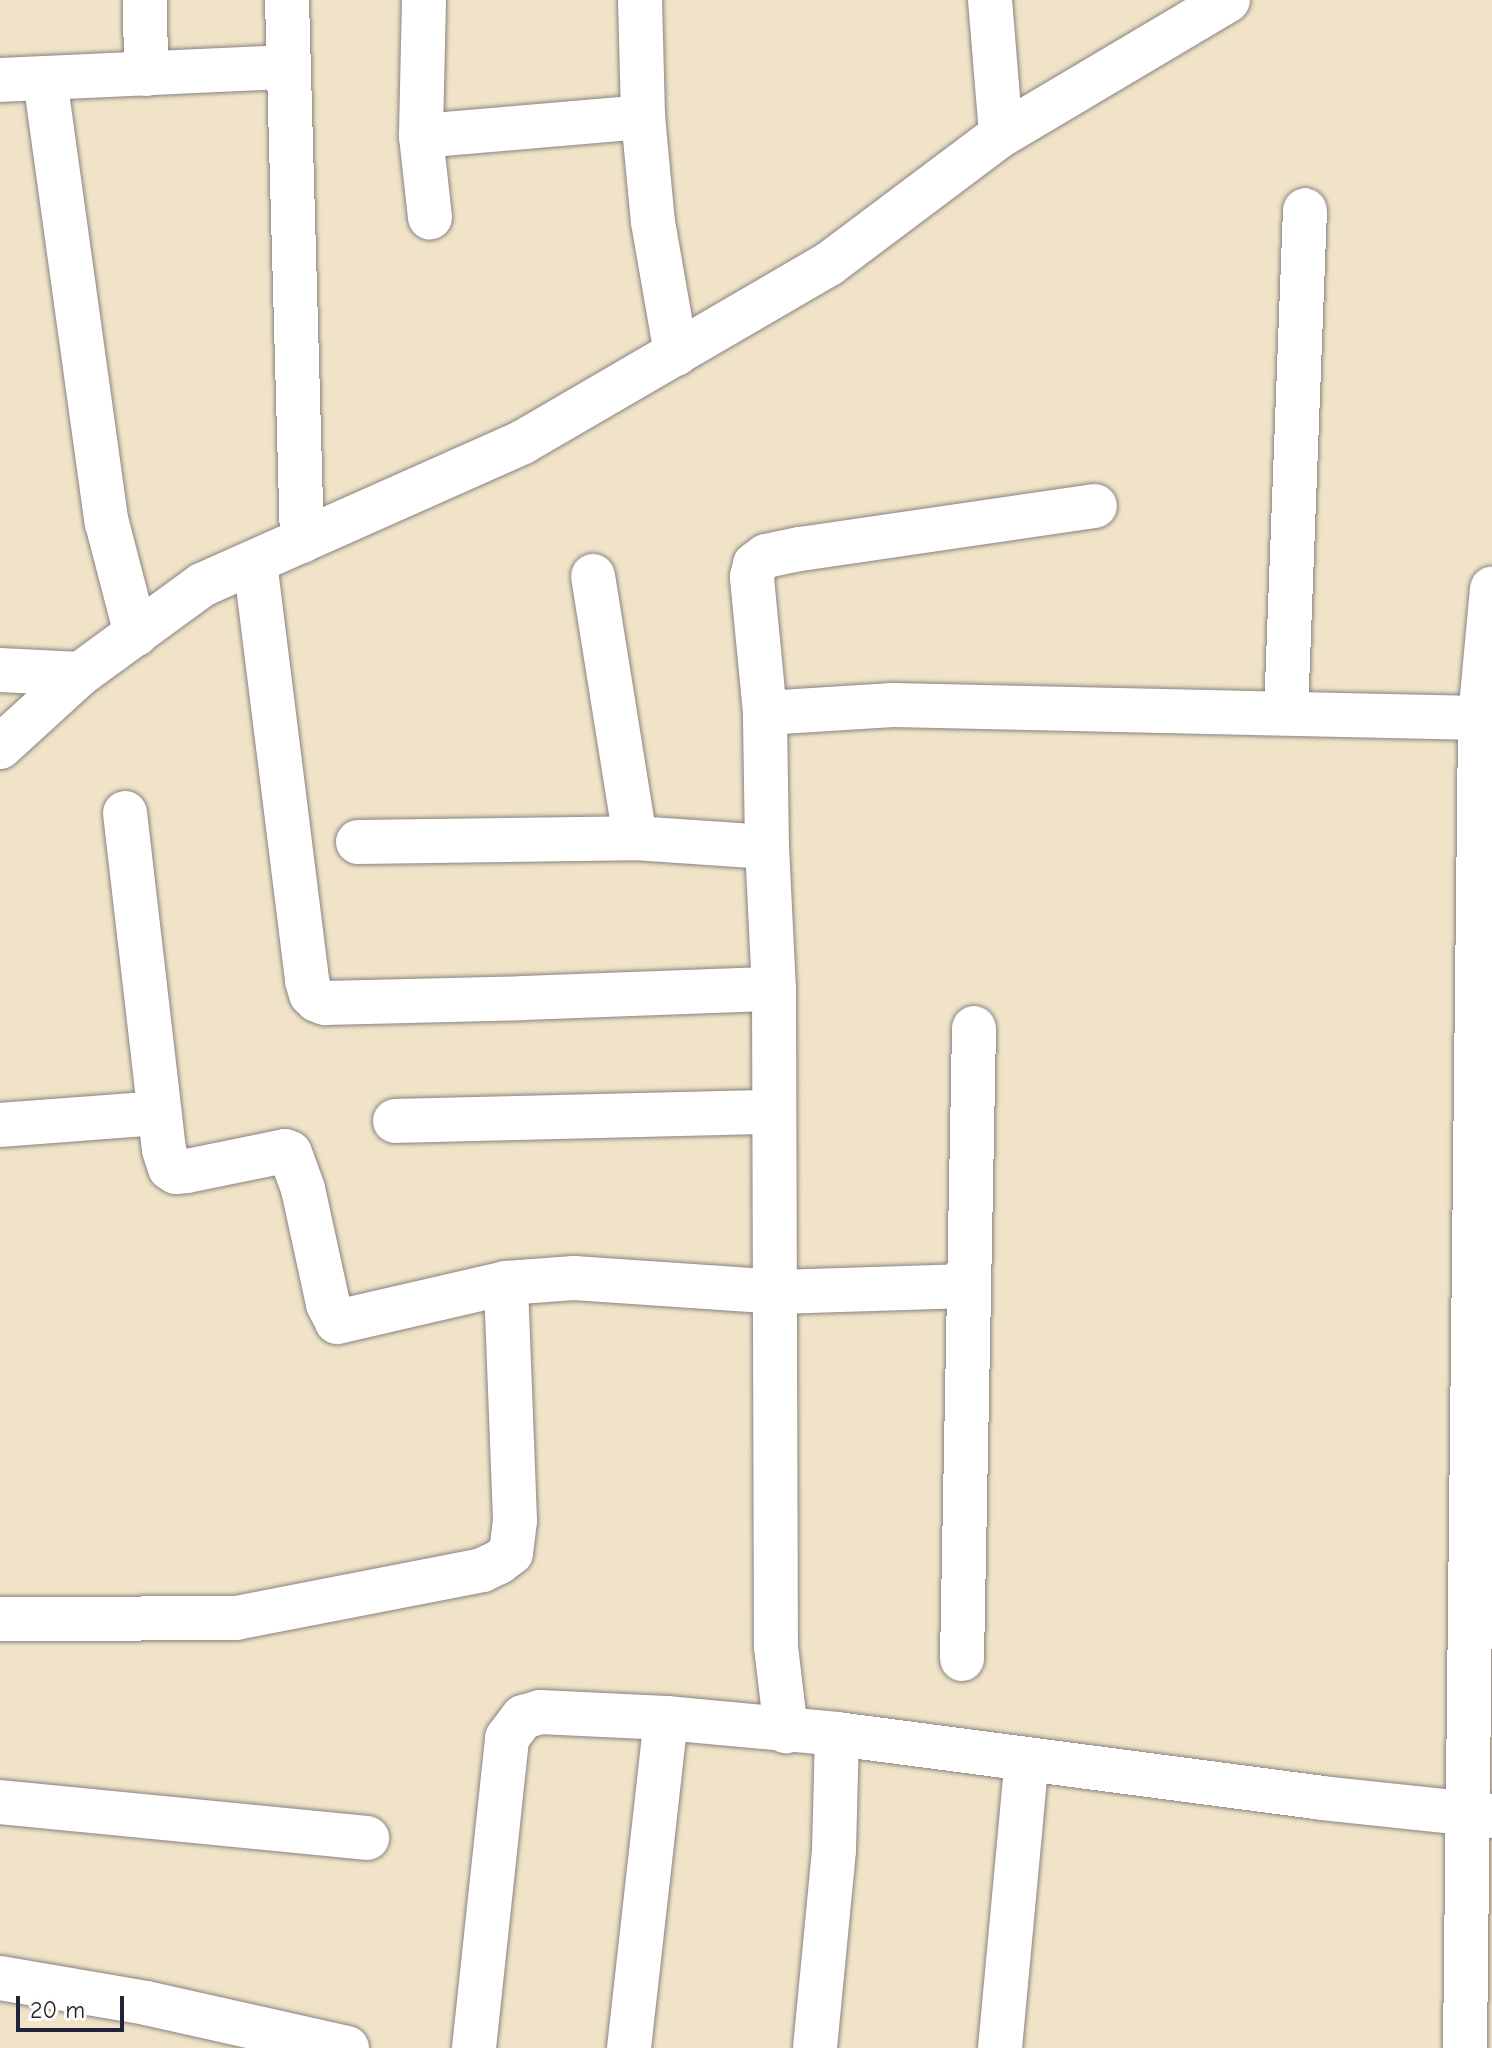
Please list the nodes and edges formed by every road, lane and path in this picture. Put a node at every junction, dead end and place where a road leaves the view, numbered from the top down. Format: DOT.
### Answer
graph roads {
  1 [pos="145,0"];
  2 [pos="287,0"];
  3 [pos="424,0"];
  4 [pos="640,0"];
  5 [pos="990,0"];
  6 [pos="1228,0"];
  7 [pos="289,67"];
  8 [pos="146,74"];
  9 [pos="45,79"];
  10 [pos="0,80"];
  11 [pos="643,117"];
  12 [pos="1001,135"];
  13 [pos="421,136"];
  14 [pos="1305,210"];
  15 [pos="430,218"];
  16 [pos="676,354"];
  17 [pos="1095,506"];
  18 [pos="302,541"];
  19 [pos="255,562"];
  20 [pos="593,576"];
  21 [pos="1492,589"];
  22 [pos="1492,614"];
  23 [pos="136,634"];
  24 [pos="0,670"];
  25 [pos="80,674"];
  26 [pos="765,713"];
  27 [pos="1286,713"];
  28 [pos="1480,718"];
  29 [pos="0,747"];
  30 [pos="125,813"];
  31 [pos="635,838"];
  32 [pos="358,842"];
  33 [pos="767,847"];
  34 [pos="774,989"];
  35 [pos="1484,1021"];
  36 [pos="974,1028"];
  37 [pos="772,1112"];
  38 [pos="159,1113"];
  39 [pos="395,1121"];
  40 [pos="0,1125"];
  41 [pos="506,1283"];
  42 [pos="969,1286"];
  43 [pos="777,1292"];
  44 [pos="0,1619"];
  45 [pos="962,1659"];
  46 [pos="666,1718"];
  47 [pos="786,1731"];
  48 [pos="837,1734"];
  49 [pos="1027,1759"];
  50 [pos="0,1802"];
  51 [pos="1480,1815"];
  52 [pos="367,1838"];
  53 [pos="1479,1954"];
  54 [pos="0,1978"];
  55 [pos="239,2036"];
  56 [pos="347,2048"];
  57 [pos="474,2048"];
  58 [pos="629,2048"];
  59 [pos="815,2048"];
  60 [pos="1000,2048"];
  61 [pos="1465,2048"];
  1 -- 8 [label="street"];
  2 -- 7 [label="street"];
  3 -- 13 [label="street"];
  4 -- 11 [label="street"];
  5 -- 12 [label="street"];
  6 -- 12 [label="street"];
  7 -- 8 [label="street"];
  7 -- 18 [label="street"];
  8 -- 9 [label="street"];
  9 -- 10 [label="street"];
  9 -- 23 [label="street"];
  11 -- 13 [label="street"];
  11 -- 16 [label="street"];
  12 -- 16 [label="street"];
  13 -- 15 [label="street"];
  14 -- 27 [label="street"];
  16 -- 18 [label="street"];
  17 -- 26 [label="street"];
  18 -- 19 [label="street"];
  19 -- 23 [label="street"];
  19 -- 34 [label="street"];
  20 -- 31 [label="street"];
  21 -- 22 [label="street"];
  22 -- 28 [label="street"];
  23 -- 25 [label="street"];
  24 -- 25 [label="street"];
  25 -- 29 [label="street"];
  26 -- 27 [label="street"];
  26 -- 33 [label="street"];
  27 -- 28 [label="street"];
  28 -- 35 [label="street"];
  30 -- 38 [label="street"];
  31 -- 32 [label="street"];
  31 -- 33 [label="street"];
  33 -- 34 [label="street"];
  34 -- 37 [label="street"];
  35 -- 51 [label="street"];
  36 -- 42 [label="street"];
  37 -- 39 [label="street"];
  37 -- 43 [label="street"];
  38 -- 40 [label="street"];
  38 -- 41 [label="street"];
  41 -- 43 [label="street"];
  41 -- 44 [label="street"];
  42 -- 43 [label="street"];
  42 -- 45 [label="street"];
  43 -- 47 [label="street"];
  46 -- 47 [label="street"];
  46 -- 57 [label="street"];
  46 -- 58 [label="street"];
  47 -- 48 [label="street"];
  48 -- 49 [label="street"];
  48 -- 59 [label="street"];
  49 -- 51 [label="street"];
  49 -- 60 [label="street"];
  50 -- 52 [label="street"];
  51 -- 53 [label="street"];
  53 -- 61 [label="street"];
  54 -- 55 [label="street"];
  55 -- 56 [label="street"];
}
